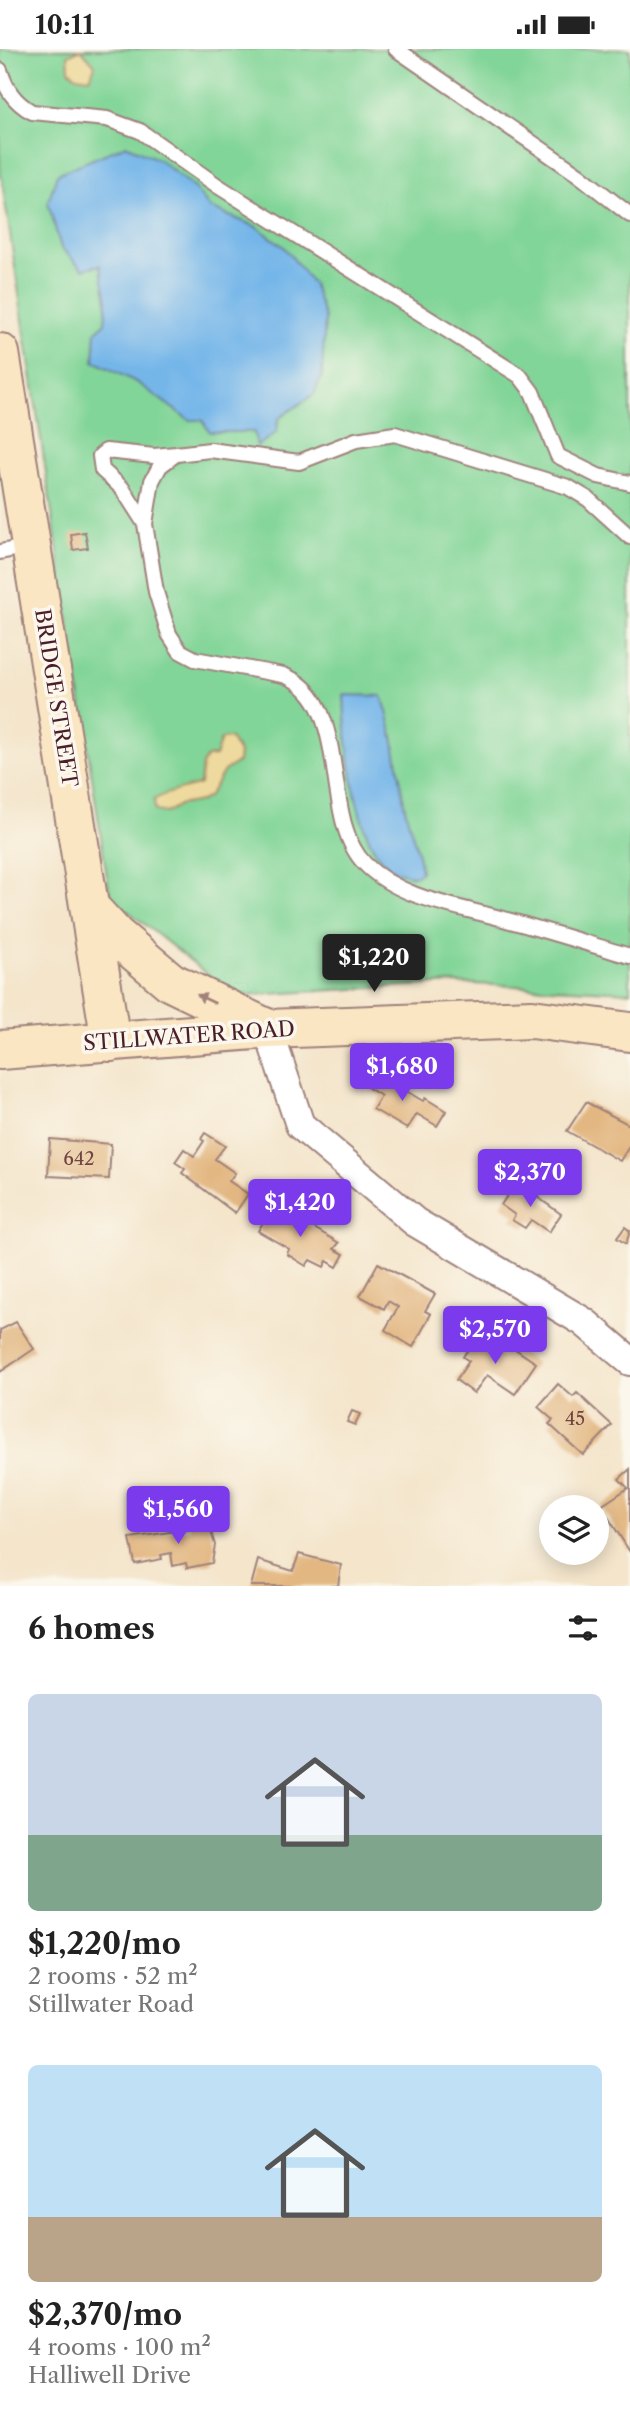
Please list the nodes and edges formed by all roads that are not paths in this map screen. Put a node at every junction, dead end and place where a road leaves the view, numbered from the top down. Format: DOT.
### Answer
graph roads {
  1 [pos="396,49"];
  2 [pos="0,70"];
  3 [pos="630,215"];
  4 [pos="0,353"];
  5 [pos="176,454"];
  6 [pos="630,483"];
  7 [pos="145,524"];
  8 [pos="630,537"];
  9 [pos="16,549"];
  10 [pos="90,908"];
  11 [pos="630,956"];
  12 [pos="268,1029"];
  13 [pos="630,1032"];
  14 [pos="111,1042"];
  15 [pos="0,1050"];
  16 [pos="630,1361"];
  1 -- 3 [label="lane"];
  2 -- 6 [label="lane"];
  4 -- 9 [label="main road, BRIDGE STREET"];
  5 -- 7 [label="lane"];
  5 -- 7 [label="lane"];
  5 -- 8 [label="lane"];
  7 -- 11 [label="lane"];
  9 -- 10 [label="main road, BRIDGE STREET"];
  12 -- 10 [label="main road, one-way"];
  10 -- 14 [label="main road, BRIDGE STREET"];
  12 -- 13 [label="main road, STILLWATER ROAD"];
  12 -- 14 [label="main road, STILLWATER ROAD"];
  12 -- 16 [label="street"];
  14 -- 15 [label="main road, STILLWATER ROAD"];
}
